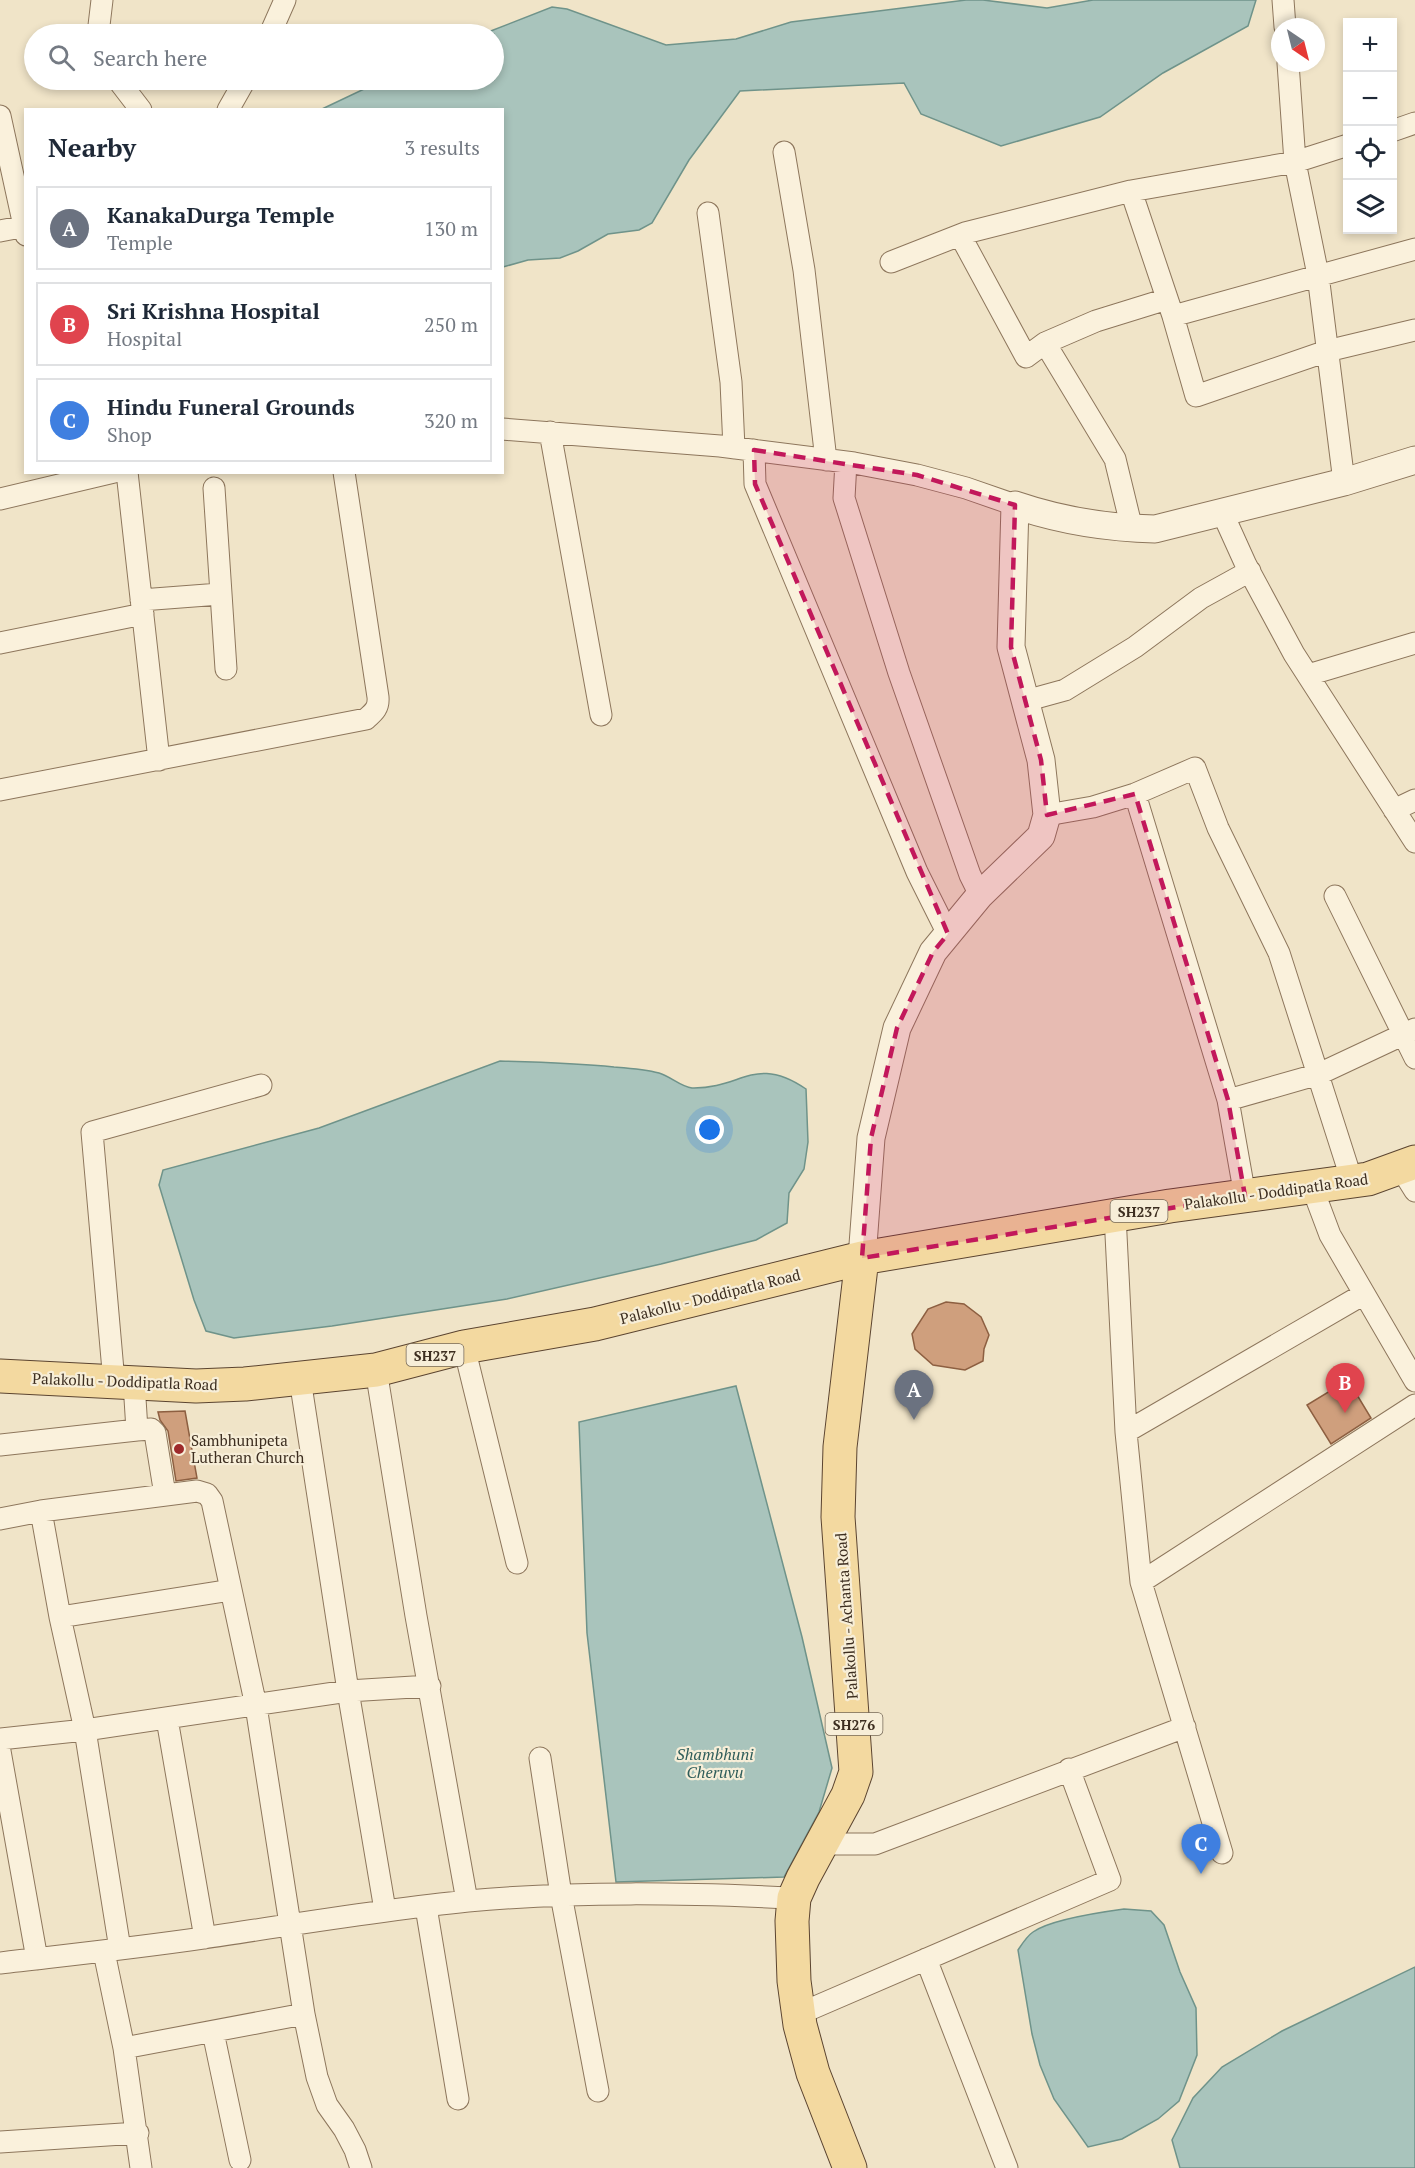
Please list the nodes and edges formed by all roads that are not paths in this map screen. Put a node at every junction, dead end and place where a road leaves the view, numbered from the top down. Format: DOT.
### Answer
graph roads {
  1 [pos="102,0"];
  2 [pos="285,0"];
  3 [pos="1282,0"];
  4 [pos="1284,18"];
  5 [pos="99,24"];
  6 [pos="274,24"];
  7 [pos="1289,72"];
  8 [pos="126,90"];
  9 [pos="239,90"];
  10 [pos="139,108"];
  11 [pos="229,108"];
  12 [pos="0,116"];
  13 [pos="1415,123"];
  14 [pos="1397,129"];
  15 [pos="1343,146"];
  16 [pos="784,152"];
  17 [pos="1295,162"];
  18 [pos="1131,191"];
  19 [pos="708,213"];
  20 [pos="24,224"];
  21 [pos="24,229"];
  22 [pos="0,231"];
  23 [pos="960,235"];
  24 [pos="1415,249"];
  25 [pos="891,262"];
  26 [pos="1318,275"];
  27 [pos="1170,307"];
  28 [pos="1415,330"];
  29 [pos="1045,343"];
  30 [pos="1327,351"];
  31 [pos="504,429"];
  32 [pos="550,432"];
  33 [pos="744,449"];
  34 [pos="1415,460"];
  35 [pos="836,461"];
  36 [pos="99,474"];
  37 [pos="127,474"];
  38 [pos="344,474"];
  39 [pos="76,477"];
  40 [pos="1344,482"];
  41 [pos="214,488"];
  42 [pos="0,499"];
  43 [pos="1015,505"];
  44 [pos="1222,512"];
  45 [pos="1132,529"];
  46 [pos="1250,571"];
  47 [pos="220,594"];
  48 [pos="142,607"];
  49 [pos="0,643"];
  50 [pos="1415,643"];
  51 [pos="226,669"];
  52 [pos="1308,675"];
  53 [pos="1025,701"];
  54 [pos="602,715"];
  55 [pos="159,760"];
  56 [pos="0,790"];
  57 [pos="1135,795"];
  58 [pos="1415,800"];
  59 [pos="1394,810"];
  60 [pos="1047,816"];
  61 [pos="1415,842"];
  62 [pos="980,895"];
  63 [pos="1335,896"];
  64 [pos="948,934"];
  65 [pos="1410,1032"];
  66 [pos="1415,1058"];
  67 [pos="1318,1074"];
  68 [pos="261,1085"];
  69 [pos="1228,1100"];
  70 [pos="1410,1174"];
  71 [pos="1352,1181"];
  72 [pos="1312,1186"];
  73 [pos="1245,1196"];
  74 [pos="1115,1215"];
  75 [pos="862,1258"];
  76 [pos="1364,1294"];
  77 [pos="464,1347"];
  78 [pos="376,1370"];
  79 [pos="0,1376"];
  80 [pos="300,1379"];
  81 [pos="1415,1381"];
  82 [pos="124,1382"];
  83 [pos="1415,1405"];
  84 [pos="137,1430"];
  85 [pos="1126,1432"];
  86 [pos="0,1445"];
  87 [pos="165,1495"];
  88 [pos="41,1511"];
  89 [pos="0,1519"];
  90 [pos="517,1563"];
  91 [pos="1141,1582"];
  92 [pos="231,1590"];
  93 [pos="60,1617"];
  94 [pos="430,1686"];
  95 [pos="348,1691"];
  96 [pos="256,1706"];
  97 [pos="167,1719"];
  98 [pos="1185,1727"];
  99 [pos="85,1731"];
  100 [pos="0,1738"];
  101 [pos="0,1751"];
  102 [pos="540,1758"];
  103 [pos="1069,1769"];
  104 [pos="822,1844"];
  105 [pos="1222,1854"];
  106 [pos="561,1895"];
  107 [pos="794,1898"];
  108 [pos="467,1901"];
  109 [pos="426,1906"];
  110 [pos="385,1910"];
  111 [pos="290,1924"];
  112 [pos="205,1938"];
  113 [pos="112,1950"];
  114 [pos="37,1959"];
  115 [pos="926,1959"];
  116 [pos="0,1963"];
  117 [pos="304,2014"];
  118 [pos="799,2014"];
  119 [pos="213,2032"];
  120 [pos="124,2048"];
  121 [pos="598,2091"];
  122 [pos="458,2099"];
  123 [pos="138,2133"];
  124 [pos="0,2142"];
  125 [pos="240,2160"];
  126 [pos="141,2168"];
  127 [pos="361,2168"];
  128 [pos="850,2168"];
  129 [pos="1007,2168"];
  1 -- 5 [label="street"];
  2 -- 6 [label="street"];
  3 -- 4 [label="street"];
  7 -- 17 [label="street"];
  8 -- 10 [label="street"];
  9 -- 11 [label="street"];
  12 -- 20 [label="street"];
  13 -- 14 [label="street"];
  15 -- 17 [label="street"];
  16 -- 35 [label="street"];
  17 -- 18 [label="street"];
  17 -- 26 [label="street"];
  18 -- 23 [label="street"];
  18 -- 27 [label="street"];
  19 -- 33 [label="street"];
  21 -- 22 [label="street"];
  23 -- 25 [label="street"];
  23 -- 29 [label="street"];
  24 -- 26 [label="street"];
  26 -- 27 [label="street"];
  26 -- 30 [label="street"];
  27 -- 29 [label="street"];
  27 -- 30 [label="street"];
  28 -- 30 [label="street"];
  29 -- 45 [label="street"];
  30 -- 40 [label="street"];
  31 -- 32 [label="street"];
  32 -- 33 [label="street"];
  32 -- 54 [label="street"];
  33 -- 35 [label="street"];
  33 -- 64 [label="street"];
  34 -- 40 [label="street"];
  35 -- 43 [label="street"];
  35 -- 62 [label="street"];
  36 -- 39 [label="street"];
  37 -- 48 [label="street"];
  38 -- 55 [label="street"];
  39 -- 42 [label="street"];
  40 -- 44 [label="street"];
  41 -- 47 [label="street"];
  43 -- 45 [label="street"];
  43 -- 53 [label="street"];
  44 -- 45 [label="street"];
  44 -- 46 [label="street"];
  46 -- 52 [label="street"];
  46 -- 53 [label="street"];
  47 -- 48 [label="street"];
  47 -- 51 [label="street"];
  48 -- 49 [label="street"];
  48 -- 55 [label="street"];
  50 -- 52 [label="street"];
  52 -- 59 [label="street"];
  53 -- 60 [label="street"];
  55 -- 56 [label="street"];
  57 -- 60 [label="street"];
  57 -- 67 [label="street"];
  57 -- 69 [label="street"];
  58 -- 59 [label="street"];
  59 -- 61 [label="street"];
  60 -- 62 [label="street"];
  62 -- 64 [label="street"];
  63 -- 65 [label="street"];
  64 -- 75 [label="street"];
  65 -- 66 [label="street"];
  65 -- 67 [label="street"];
  67 -- 69 [label="street"];
  67 -- 71 [label="street"];
  68 -- 82 [label="street"];
  69 -- 73 [label="street"];
  70 -- 71 [label="main road, Palakollu - Doddipatla Road / SH237"];
  71 -- 72 [label="main road, Palakollu - Doddipatla Road / SH237"];
  72 -- 73 [label="main road, Palakollu - Doddipatla Road / SH237"];
  72 -- 76 [label="street"];
  73 -- 74 [label="main road, Palakollu - Doddipatla Road / SH237"];
  74 -- 75 [label="main road, Palakollu - Doddipatla Road / SH237"];
  74 -- 85 [label="street"];
  75 -- 77 [label="main road, Palakollu - Doddipatla Road / SH237"];
  75 -- 104 [label="main road, Palakollu - Achanta Road / SH276"];
  76 -- 81 [label="street"];
  76 -- 85 [label="street"];
  77 -- 78 [label="main road, Palakollu - Doddipatla Road / SH237"];
  77 -- 90 [label="street"];
  78 -- 80 [label="main road, Palakollu - Doddipatla Road / SH237"];
  78 -- 94 [label="street"];
  79 -- 82 [label="main road, Palakollu - Doddipatla Road / SH237"];
  80 -- 82 [label="main road, Palakollu - Doddipatla Road / SH237"];
  80 -- 95 [label="street"];
  82 -- 84 [label="street"];
  83 -- 91 [label="street"];
  84 -- 86 [label="street"];
  84 -- 87 [label="street"];
  85 -- 91 [label="street"];
  87 -- 88 [label="street"];
  87 -- 92 [label="street"];
  88 -- 89 [label="street"];
  88 -- 93 [label="street"];
  91 -- 98 [label="street"];
  92 -- 93 [label="street"];
  92 -- 96 [label="street"];
  93 -- 99 [label="street"];
  94 -- 95 [label="street"];
  94 -- 108 [label="street"];
  95 -- 96 [label="street"];
  95 -- 110 [label="street"];
  96 -- 97 [label="street"];
  96 -- 111 [label="street"];
  97 -- 99 [label="street"];
  97 -- 112 [label="street"];
  98 -- 103 [label="street"];
  98 -- 105 [label="street"];
  99 -- 100 [label="street"];
  99 -- 113 [label="street"];
  101 -- 114 [label="street"];
  102 -- 106 [label="street"];
  103 -- 104 [label="street"];
  103 -- 115 [label="street"];
  104 -- 107 [label="main road, Palakollu - Achanta Road / SH276"];
  106 -- 107 [label="street"];
  106 -- 108 [label="street"];
  106 -- 121 [label="street"];
  107 -- 118 [label="main road, Palakollu - Achanta Road / SH276"];
  108 -- 109 [label="street"];
  109 -- 110 [label="street"];
  109 -- 122 [label="street"];
  110 -- 111 [label="street"];
  111 -- 112 [label="street"];
  111 -- 117 [label="street"];
  112 -- 113 [label="street"];
  113 -- 114 [label="street"];
  113 -- 120 [label="street"];
  114 -- 116 [label="street"];
  115 -- 118 [label="street"];
  115 -- 129 [label="street"];
  117 -- 119 [label="street"];
  117 -- 127 [label="street"];
  118 -- 128 [label="main road, Palakollu - Achanta Road / SH276"];
  119 -- 120 [label="street"];
  119 -- 125 [label="street"];
  120 -- 123 [label="street"];
  123 -- 124 [label="street"];
  123 -- 126 [label="street"];
}
